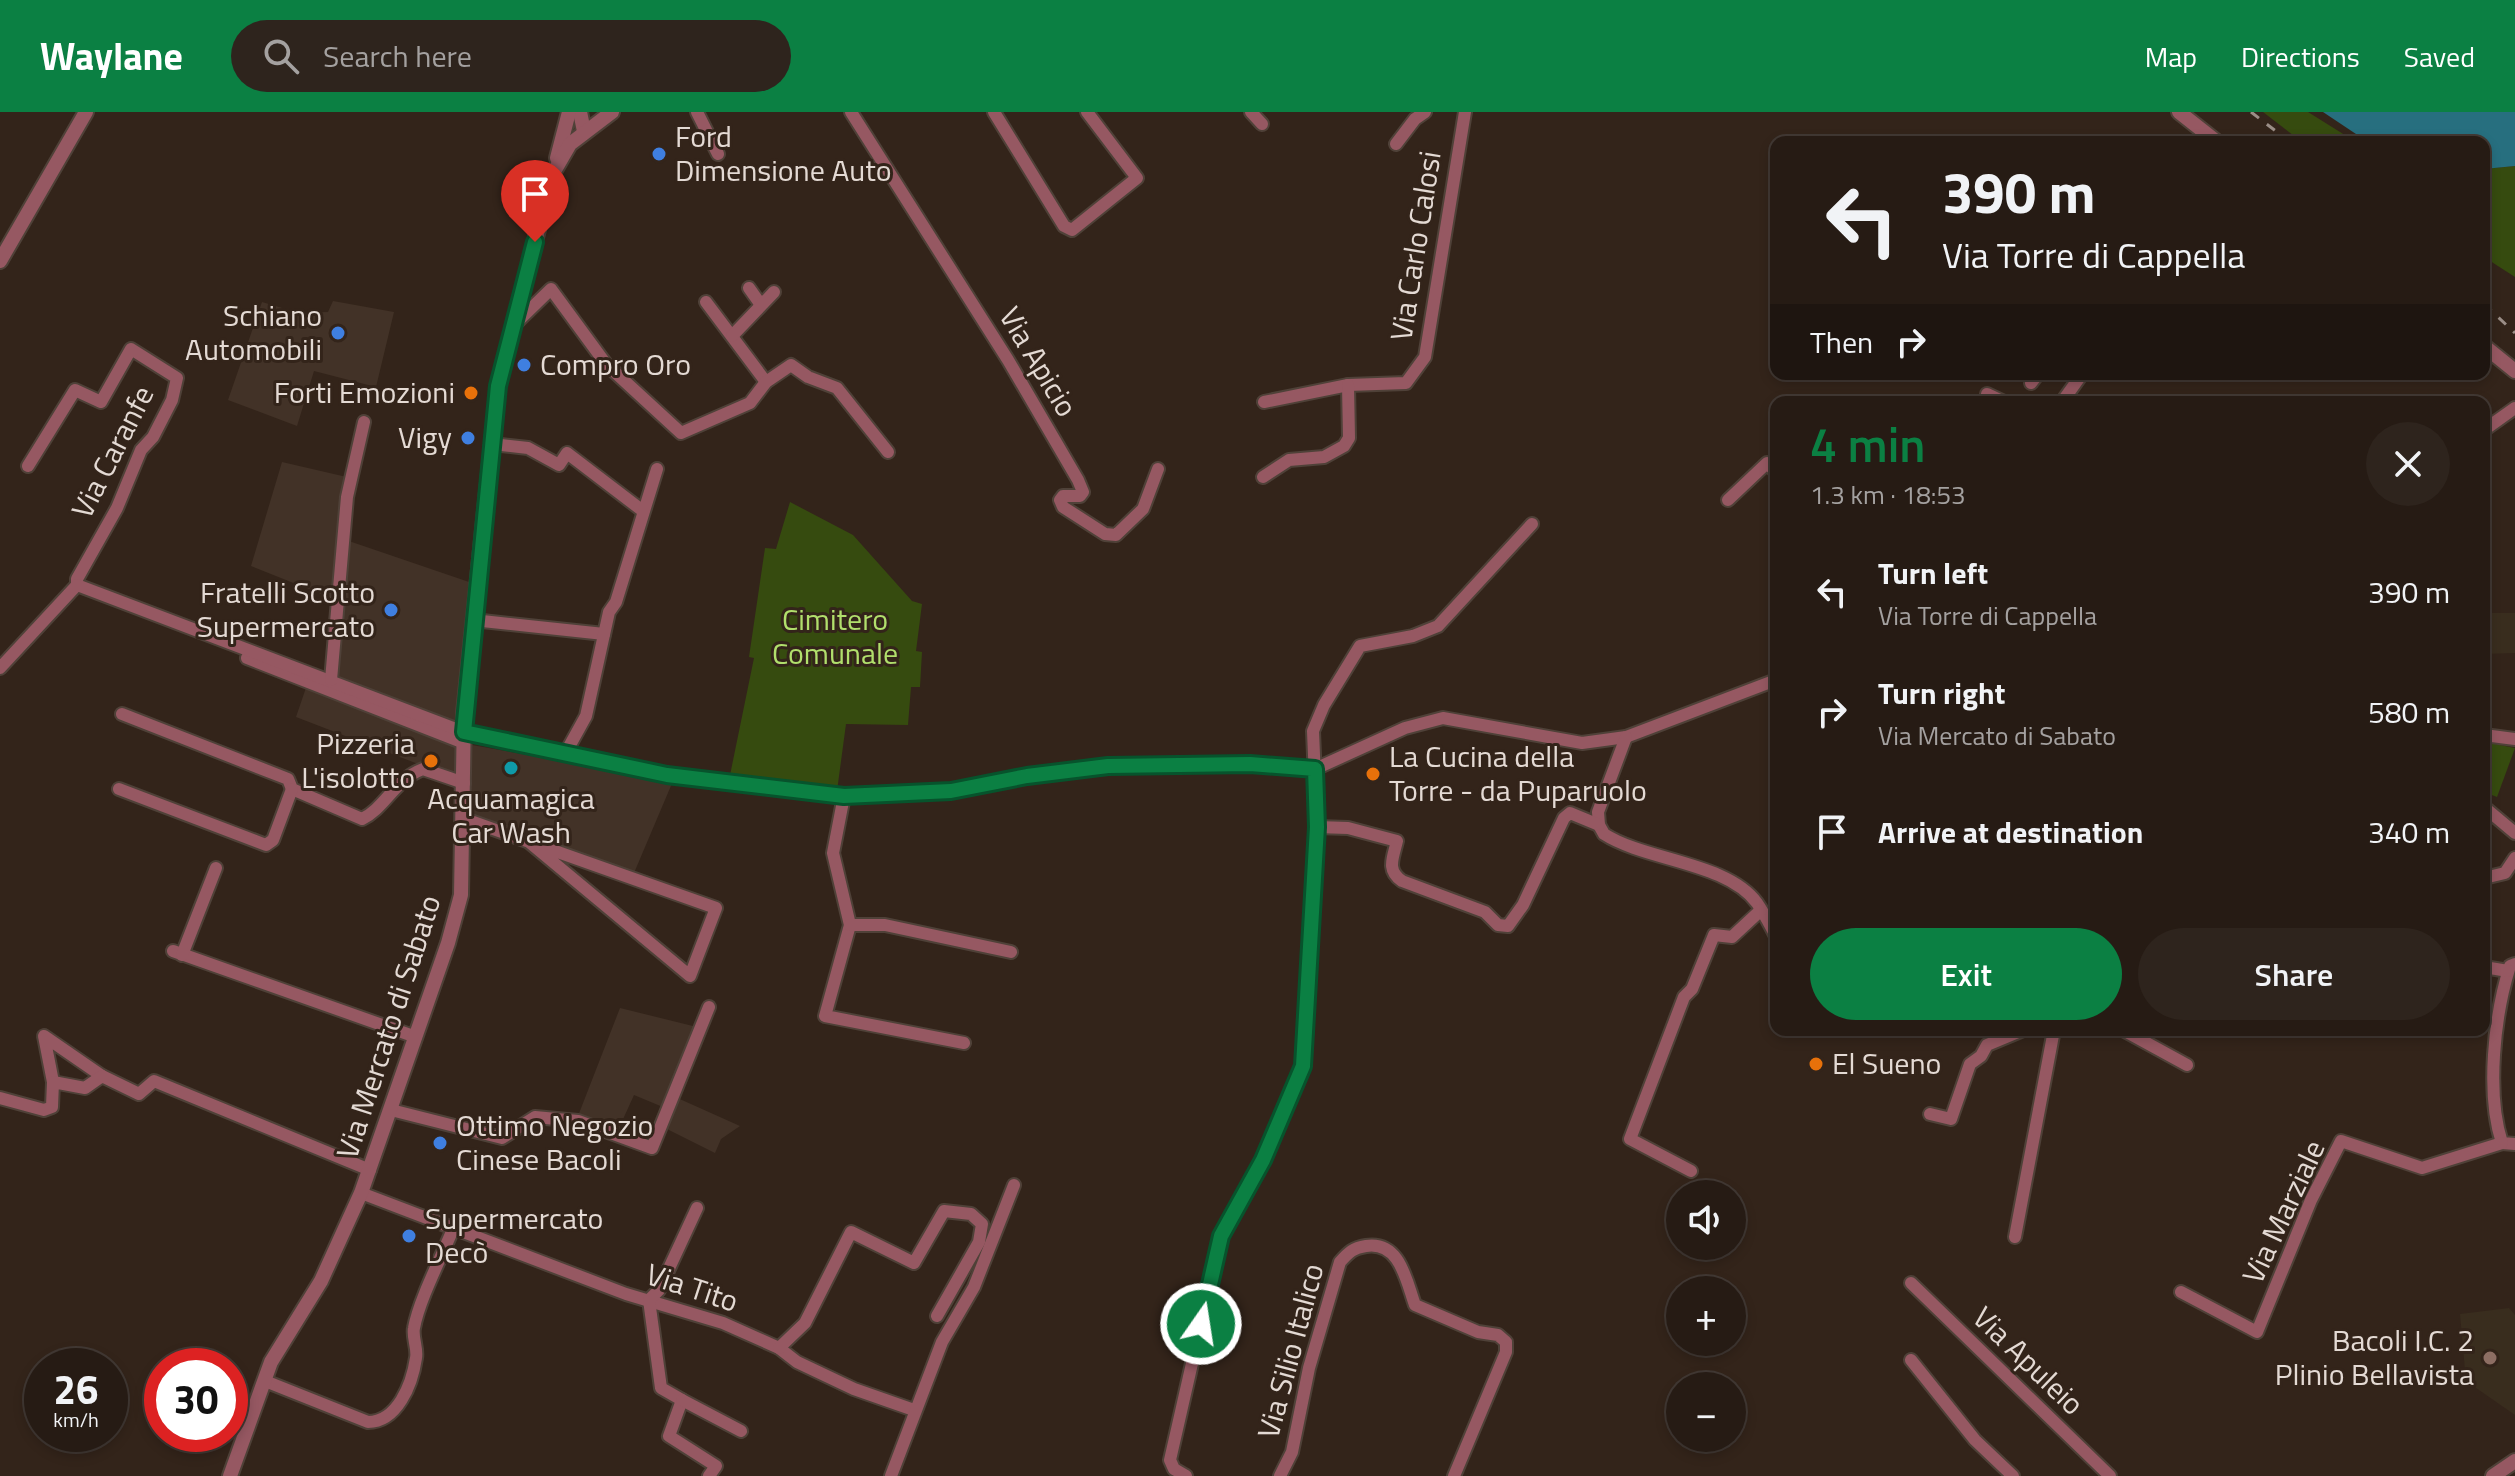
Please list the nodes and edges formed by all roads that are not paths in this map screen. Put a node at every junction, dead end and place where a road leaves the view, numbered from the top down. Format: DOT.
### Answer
graph roads {
  1 [pos="86,112"];
  2 [pos="569,112"];
  3 [pos="580,112"];
  4 [pos="697,112"];
  5 [pos="851,112"];
  6 [pos="994,112"];
  7 [pos="1087,112"];
  8 [pos="1251,112"];
  9 [pos="1425,112"];
  10 [pos="1465,112"];
  11 [pos="2179,112"];
  12 [pos="606,113"];
  13 [pos="1262,124"];
  14 [pos="584,131"];
  15 [pos="2209,136"];
  16 [pos="1396,144"];
  17 [pos="718,154"];
  18 [pos="552,175"];
  19 [pos="0,261"];
  20 [pos="749,288"];
  21 [pos="774,292"];
  22 [pos="706,302"];
  23 [pos="761,305"];
  24 [pos="513,326"];
  25 [pos="732,336"];
  26 [pos="2490,351"];
  27 [pos="2515,371"];
  28 [pos="766,382"];
  29 [pos="1348,385"];
  30 [pos="1987,394"];
  31 [pos="1991,396"];
  32 [pos="1264,402"];
  33 [pos="2515,408"];
  34 [pos="364,422"];
  35 [pos="2490,426"];
  36 [pos="492,444"];
  37 [pos="888,452"];
  38 [pos="28,466"];
  39 [pos="1770,466"];
  40 [pos="657,469"];
  41 [pos="1158,469"];
  42 [pos="1263,477"];
  43 [pos="1728,500"];
  44 [pos="643,511"];
  45 [pos="1532,524"];
  46 [pos="80,590"];
  47 [pos="473,620"];
  48 [pos="604,634"];
  49 [pos="0,668"];
  50 [pos="331,680"];
  51 [pos="1770,682"];
  52 [pos="122,714"];
  53 [pos="2490,736"];
  54 [pos="1626,737"];
  55 [pos="464,738"];
  56 [pos="2515,739"];
  57 [pos="565,754"];
  58 [pos="1315,769"];
  59 [pos="464,783"];
  60 [pos="119,789"];
  61 [pos="292,789"];
  62 [pos="844,796"];
  63 [pos="2490,812"];
  64 [pos="462,818"];
  65 [pos="1599,825"];
  66 [pos="1317,827"];
  67 [pos="2515,833"];
  68 [pos="529,842"];
  69 [pos="2515,858"];
  70 [pos="216,868"];
  71 [pos="2490,877"];
  72 [pos="1761,910"];
  73 [pos="850,925"];
  74 [pos="1770,926"];
  75 [pos="1011,952"];
  76 [pos="2509,972"];
  77 [pos="2515,994"];
  78 [pos="709,1007"];
  79 [pos="2009,1036"];
  80 [pos="2053,1036"];
  81 [pos="2134,1036"];
  82 [pos="416,1037"];
  83 [pos="964,1043"];
  84 [pos="2187,1065"];
  85 [pos="102,1076"];
  86 [pos="53,1082"];
  87 [pos="0,1098"];
  88 [pos="391,1110"];
  89 [pos="1930,1114"];
  90 [pos="2509,1144"];
  91 [pos="370,1170"];
  92 [pos="1691,1171"];
  93 [pos="1014,1185"];
  94 [pos="361,1193"];
  95 [pos="697,1208"];
  96 [pos="453,1229"];
  97 [pos="2015,1237"];
  98 [pos="1911,1283"];
  99 [pos="2181,1292"];
  100 [pos="649,1300"];
  101 [pos="937,1316"];
  102 [pos="779,1348"];
  103 [pos="1911,1360"];
  104 [pos="265,1381"];
  105 [pos="682,1400"];
  106 [pos="911,1409"];
  107 [pos="741,1431"];
  108 [pos="2515,1461"];
  109 [pos="230,1476"];
  110 [pos="709,1476"];
  111 [pos="891,1476"];
  112 [pos="1186,1476"];
  113 [pos="1280,1476"];
  114 [pos="1454,1476"];
  115 [pos="2013,1476"];
  116 [pos="2110,1476"];
  117 [pos="2493,1476"];
  1 -- 19 [label="street"];
  2 -- 14 [label="street"];
  2 -- 18 [label="street"];
  3 -- 14 [label="street"];
  4 -- 17 [label="street"];
  5 -- 41 [label="street, Via Apicio"];
  6 -- 7 [label="street"];
  8 -- 13 [label="street"];
  9 -- 16 [label="street"];
  10 -- 29 [label="street, Via Carlo Calosi"];
  11 -- 15 [label="street"];
  12 -- 14 [label="street, Via Mercato di Sabato"];
  14 -- 18 [label="street, Via Mercato di Sabato"];
  18 -- 24 [label="street, Via Mercato di Sabato"];
  20 -- 23 [label="street"];
  21 -- 23 [label="street"];
  22 -- 25 [label="street"];
  23 -- 25 [label="street"];
  24 -- 28 [label="street"];
  24 -- 36 [label="street, Via Mercato di Sabato"];
  25 -- 28 [label="street"];
  26 -- 27 [label="street"];
  28 -- 37 [label="street"];
  29 -- 32 [label="street, Via Carlo Calosi"];
  29 -- 42 [label="street"];
  30 -- 31 [label="street"];
  33 -- 35 [label="street"];
  34 -- 50 [label="street"];
  36 -- 44 [label="street"];
  36 -- 47 [label="street, Via Mercato di Sabato"];
  38 -- 46 [label="street, Via Caranfe"];
  39 -- 43 [label="street"];
  40 -- 44 [label="street"];
  44 -- 48 [label="street"];
  45 -- 58 [label="street"];
  46 -- 49 [label="street, Via Caranfe"];
  46 -- 50 [label="street"];
  46 -- 55 [label="street"];
  47 -- 48 [label="street"];
  47 -- 55 [label="street, Via Mercato di Sabato"];
  48 -- 57 [label="street"];
  50 -- 55 [label="street"];
  51 -- 54 [label="street"];
  52 -- 61 [label="street"];
  53 -- 56 [label="street"];
  54 -- 58 [label="street"];
  54 -- 65 [label="street"];
  55 -- 57 [label="street"];
  55 -- 59 [label="street, Via Mercato di Sabato"];
  57 -- 62 [label="street"];
  58 -- 62 [label="street"];
  58 -- 66 [label="street"];
  59 -- 61 [label="street"];
  59 -- 64 [label="street, Via Mercato di Sabato"];
  60 -- 61 [label="street"];
  62 -- 73 [label="street"];
  63 -- 67 [label="street"];
  64 -- 68 [label="street"];
  64 -- 82 [label="street, Via Mercato di Sabato"];
  65 -- 66 [label="street"];
  65 -- 72 [label="street"];
  66 -- 112 [label="street"];
  68 -- 68 [label="street"];
  69 -- 71 [label="street"];
  70 -- 82 [label="street"];
  72 -- 74 [label="street"];
  72 -- 92 [label="street"];
  73 -- 75 [label="street"];
  73 -- 83 [label="street"];
  76 -- 77 [label="street"];
  76 -- 90 [label="street, Via Marziale"];
  78 -- 88 [label="street"];
  79 -- 89 [label="street"];
  80 -- 97 [label="street"];
  81 -- 84 [label="street"];
  82 -- 88 [label="street, Via Mercato di Sabato"];
  85 -- 86 [label="street"];
  85 -- 86 [label="street"];
  85 -- 91 [label="street"];
  86 -- 87 [label="street"];
  88 -- 91 [label="street, Via Mercato di Sabato"];
  90 -- 99 [label="street, Via Marziale"];
  91 -- 94 [label="street, Via Mercato di Sabato"];
  93 -- 111 [label="street"];
  94 -- 96 [label="street, Via Tito"];
  94 -- 104 [label="street, Via Mercato di Sabato"];
  95 -- 100 [label="street"];
  96 -- 100 [label="street, Via Tito"];
  96 -- 104 [label="street"];
  98 -- 116 [label="street, Via Apuleio"];
  100 -- 102 [label="street, Via Tito"];
  100 -- 105 [label="street"];
  101 -- 102 [label="street"];
  102 -- 106 [label="street, Via Tito"];
  103 -- 115 [label="street"];
  104 -- 109 [label="street, Via Mercato di Sabato"];
  105 -- 107 [label="street"];
  105 -- 110 [label="street"];
  108 -- 117 [label="street"];
  113 -- 114 [label="street, Via Silio Italico"];
}
